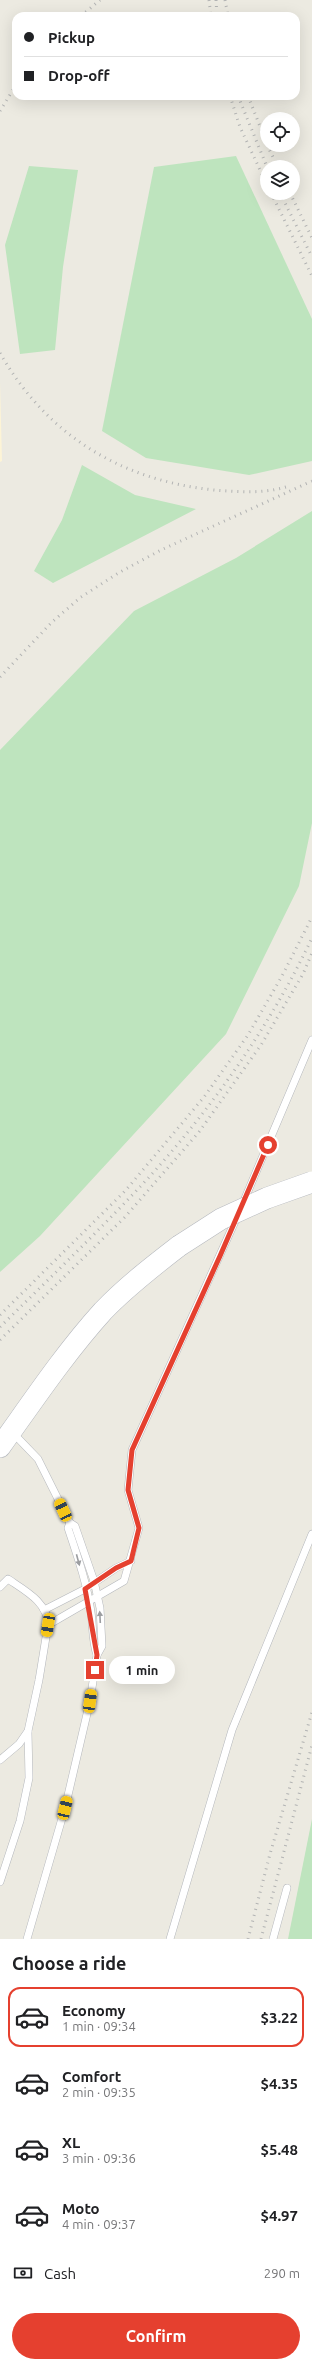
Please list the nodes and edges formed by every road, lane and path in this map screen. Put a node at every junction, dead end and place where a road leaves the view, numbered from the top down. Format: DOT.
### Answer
graph roads {
  1 [pos="312,1040"];
  2 [pos="312,1182"];
  3 [pos="6,1439"];
  4 [pos="70,1523"];
  5 [pos="312,1534"];
  6 [pos="131,1561"];
  7 [pos="94,1583"];
  8 [pos="0,1587"];
  9 [pos="85,1589"];
  10 [pos="98,1598"];
  11 [pos="89,1602"];
  12 [pos="44,1610"];
  13 [pos="48,1625"];
  14 [pos="97,1655"];
  15 [pos="28,1731"];
  16 [pos="0,1760"];
  17 [pos="0,1882"];
  18 [pos="287,1888"];
  19 [pos="27,1939"];
  20 [pos="170,1939"];
  21 [pos="273,1939"];
  1 -- 6 [label="lane"];
  2 -- 3 [label="street, bridge"];
  3 -- 4 [label="lane"];
  4 -- 7 [label="lane"];
  4 -- 9 [label="lane, one-way"];
  5 -- 20 [label="lane"];
  6 -- 7 [label="lane"];
  6 -- 10 [label="lane"];
  7 -- 9 [label="lane"];
  7 -- 10 [label="lane"];
  8 -- 12 [label="lane"];
  9 -- 11 [label="lane"];
  9 -- 12 [label="lane"];
  10 -- 11 [label="lane"];
  14 -- 10 [label="lane, one-way"];
  11 -- 13 [label="lane"];
  11 -- 14 [label="lane"];
  12 -- 13 [label="lane"];
  13 -- 15 [label="lane"];
  14 -- 19 [label="lane"];
  15 -- 16 [label="lane"];
  15 -- 17 [label="lane"];
  18 -- 21 [label="lane"];
}
